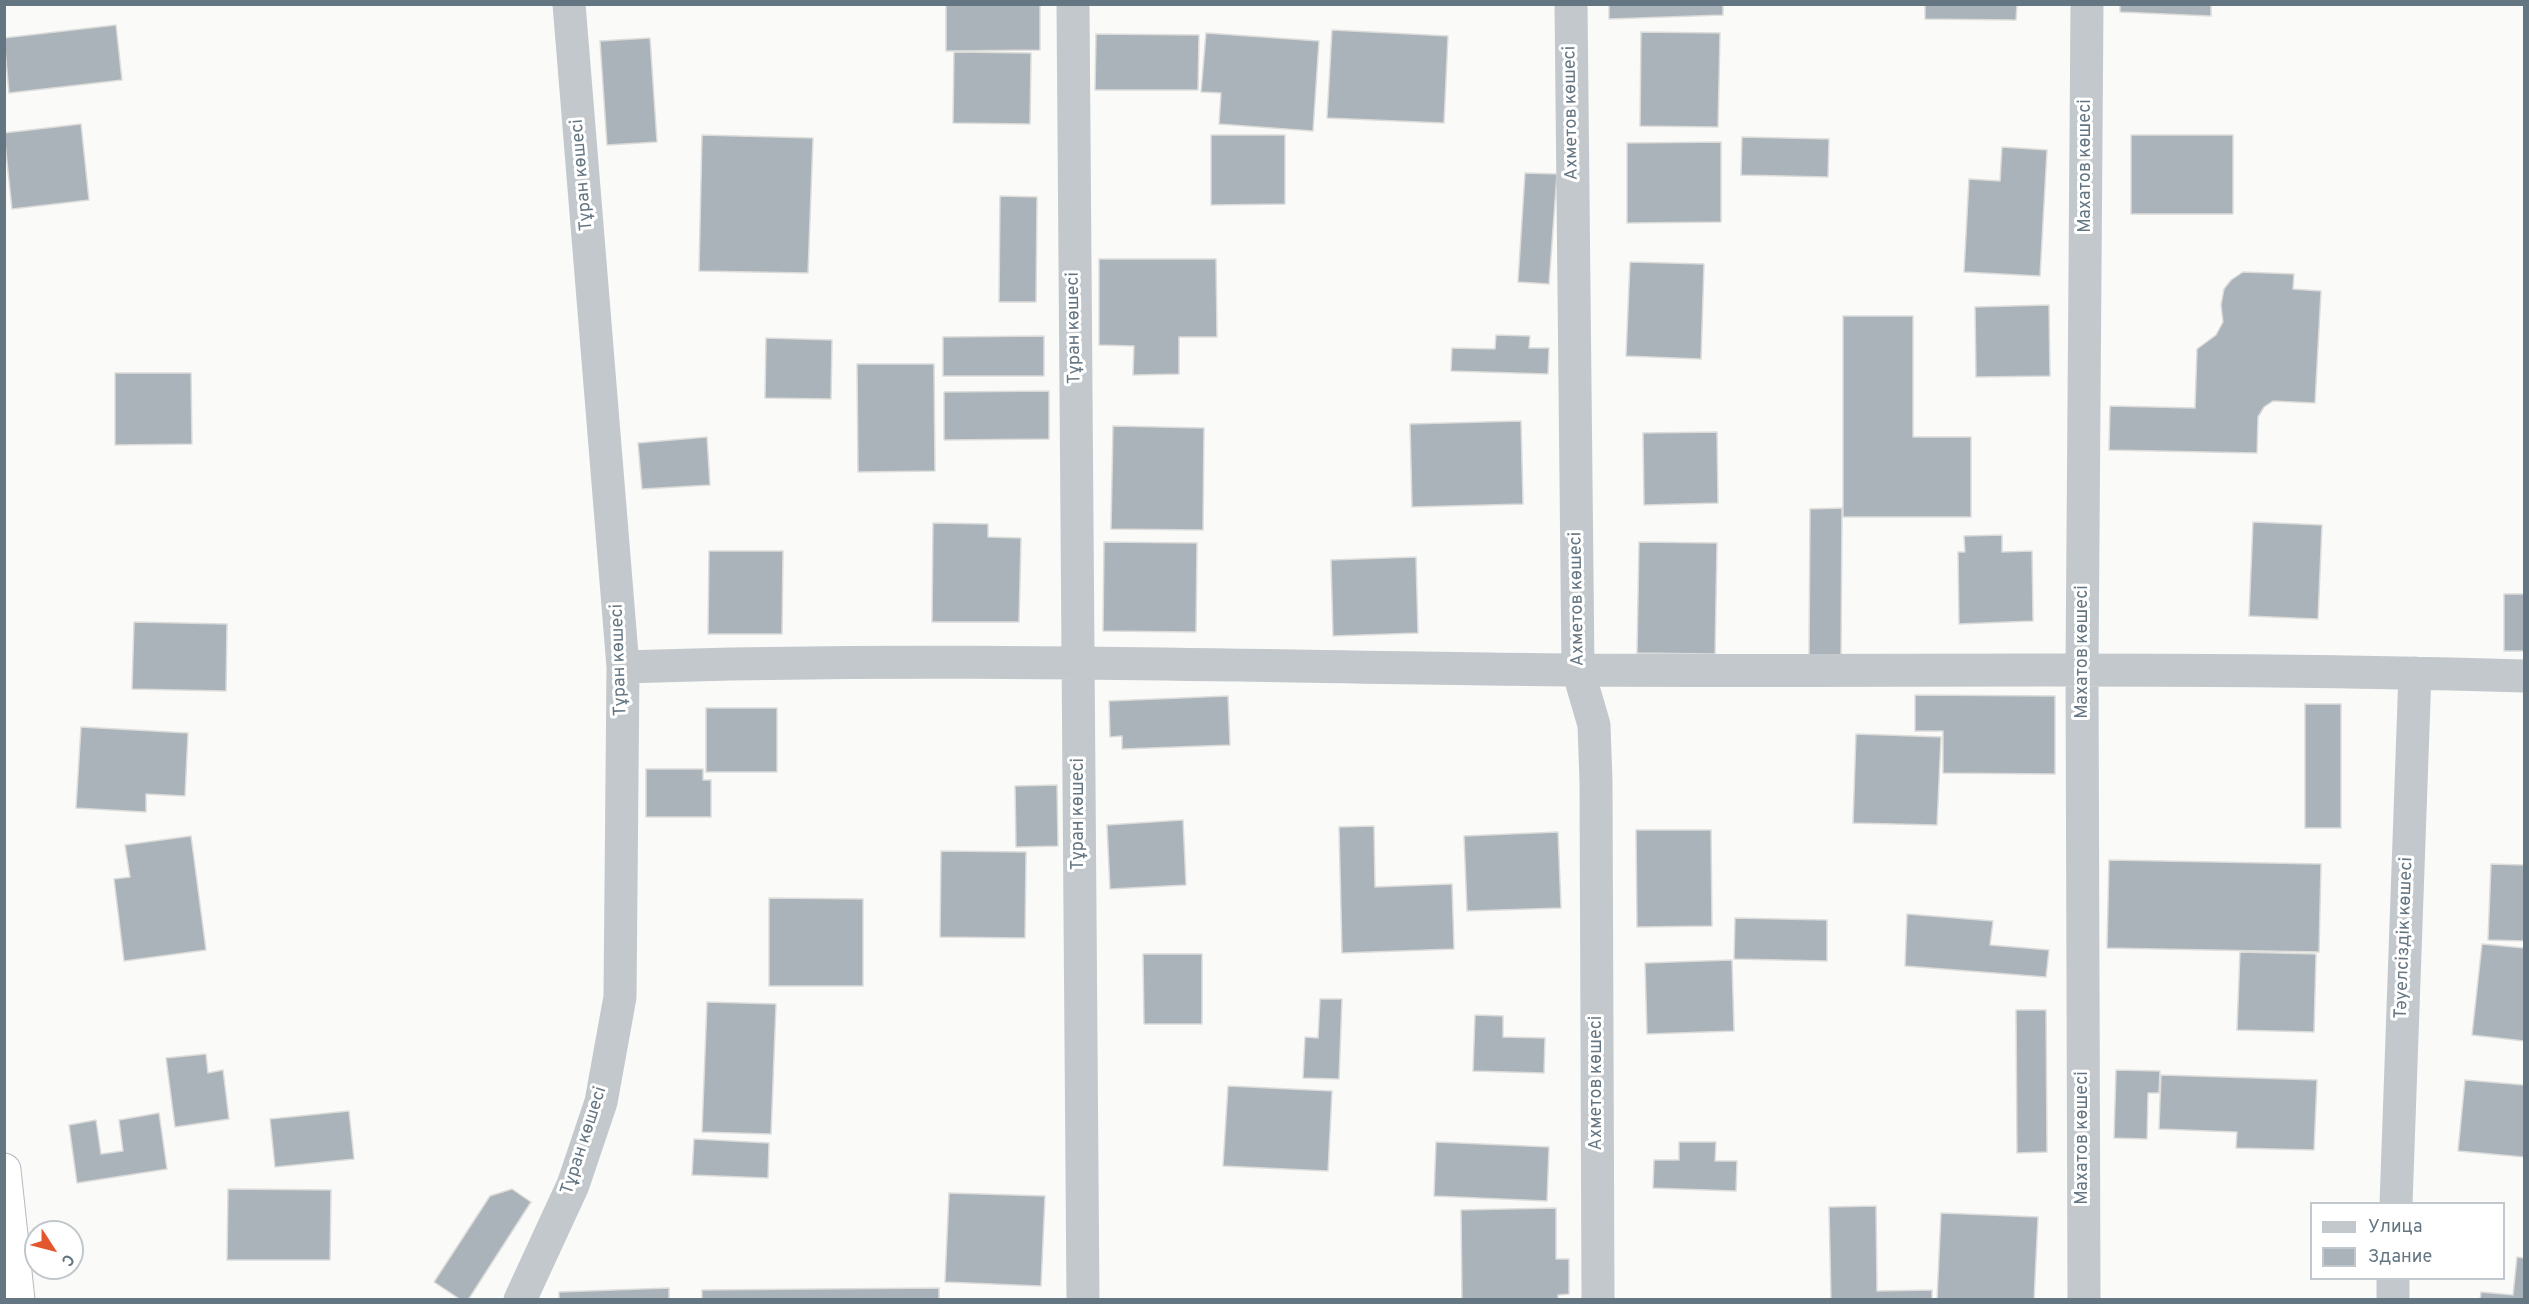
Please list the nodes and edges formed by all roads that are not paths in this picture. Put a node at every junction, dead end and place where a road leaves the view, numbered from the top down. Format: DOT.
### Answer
graph roads {
  1 [pos="569,4"];
  2 [pos="1072,4"];
  3 [pos="1571,4"];
  4 [pos="2087,4"];
  5 [pos="1078,662"];
  6 [pos="623,667"];
  7 [pos="2082,668"];
  8 [pos="1578,670"];
  9 [pos="2415,673"];
  10 [pos="2524,676"];
  11 [pos="4,1170"];
  12 [pos="2396,1202"];
  13 [pos="2393,1280"];
  14 [pos="18,1299"];
  15 [pos="520,1299"];
  16 [pos="1083,1299"];
  17 [pos="1598,1299"];
  18 [pos="2084,1299"];
  19 [pos="2393,1299"];
  1 -- 6 [label="street, Тұран көшесі"];
  2 -- 5 [label="street, Тұран көшесі"];
  3 -- 8 [label="street, Ахметов көшесі"];
  4 -- 7 [label="street, Махатов көшесі"];
  5 -- 6 [label="street"];
  5 -- 8 [label="street"];
  5 -- 16 [label="street, Тұран көшесі"];
  6 -- 15 [label="street, Тұран көшесі"];
  7 -- 8 [label="street"];
  7 -- 9 [label="street"];
  7 -- 18 [label="street, Махатов көшесі"];
  8 -- 17 [label="street, Ахметов көшесі"];
  9 -- 10 [label="street"];
  9 -- 12 [label="street, Тәуелсіздік көшесі"];
  11 -- 14 [label="highway"];
  13 -- 19 [label="street"];
}
